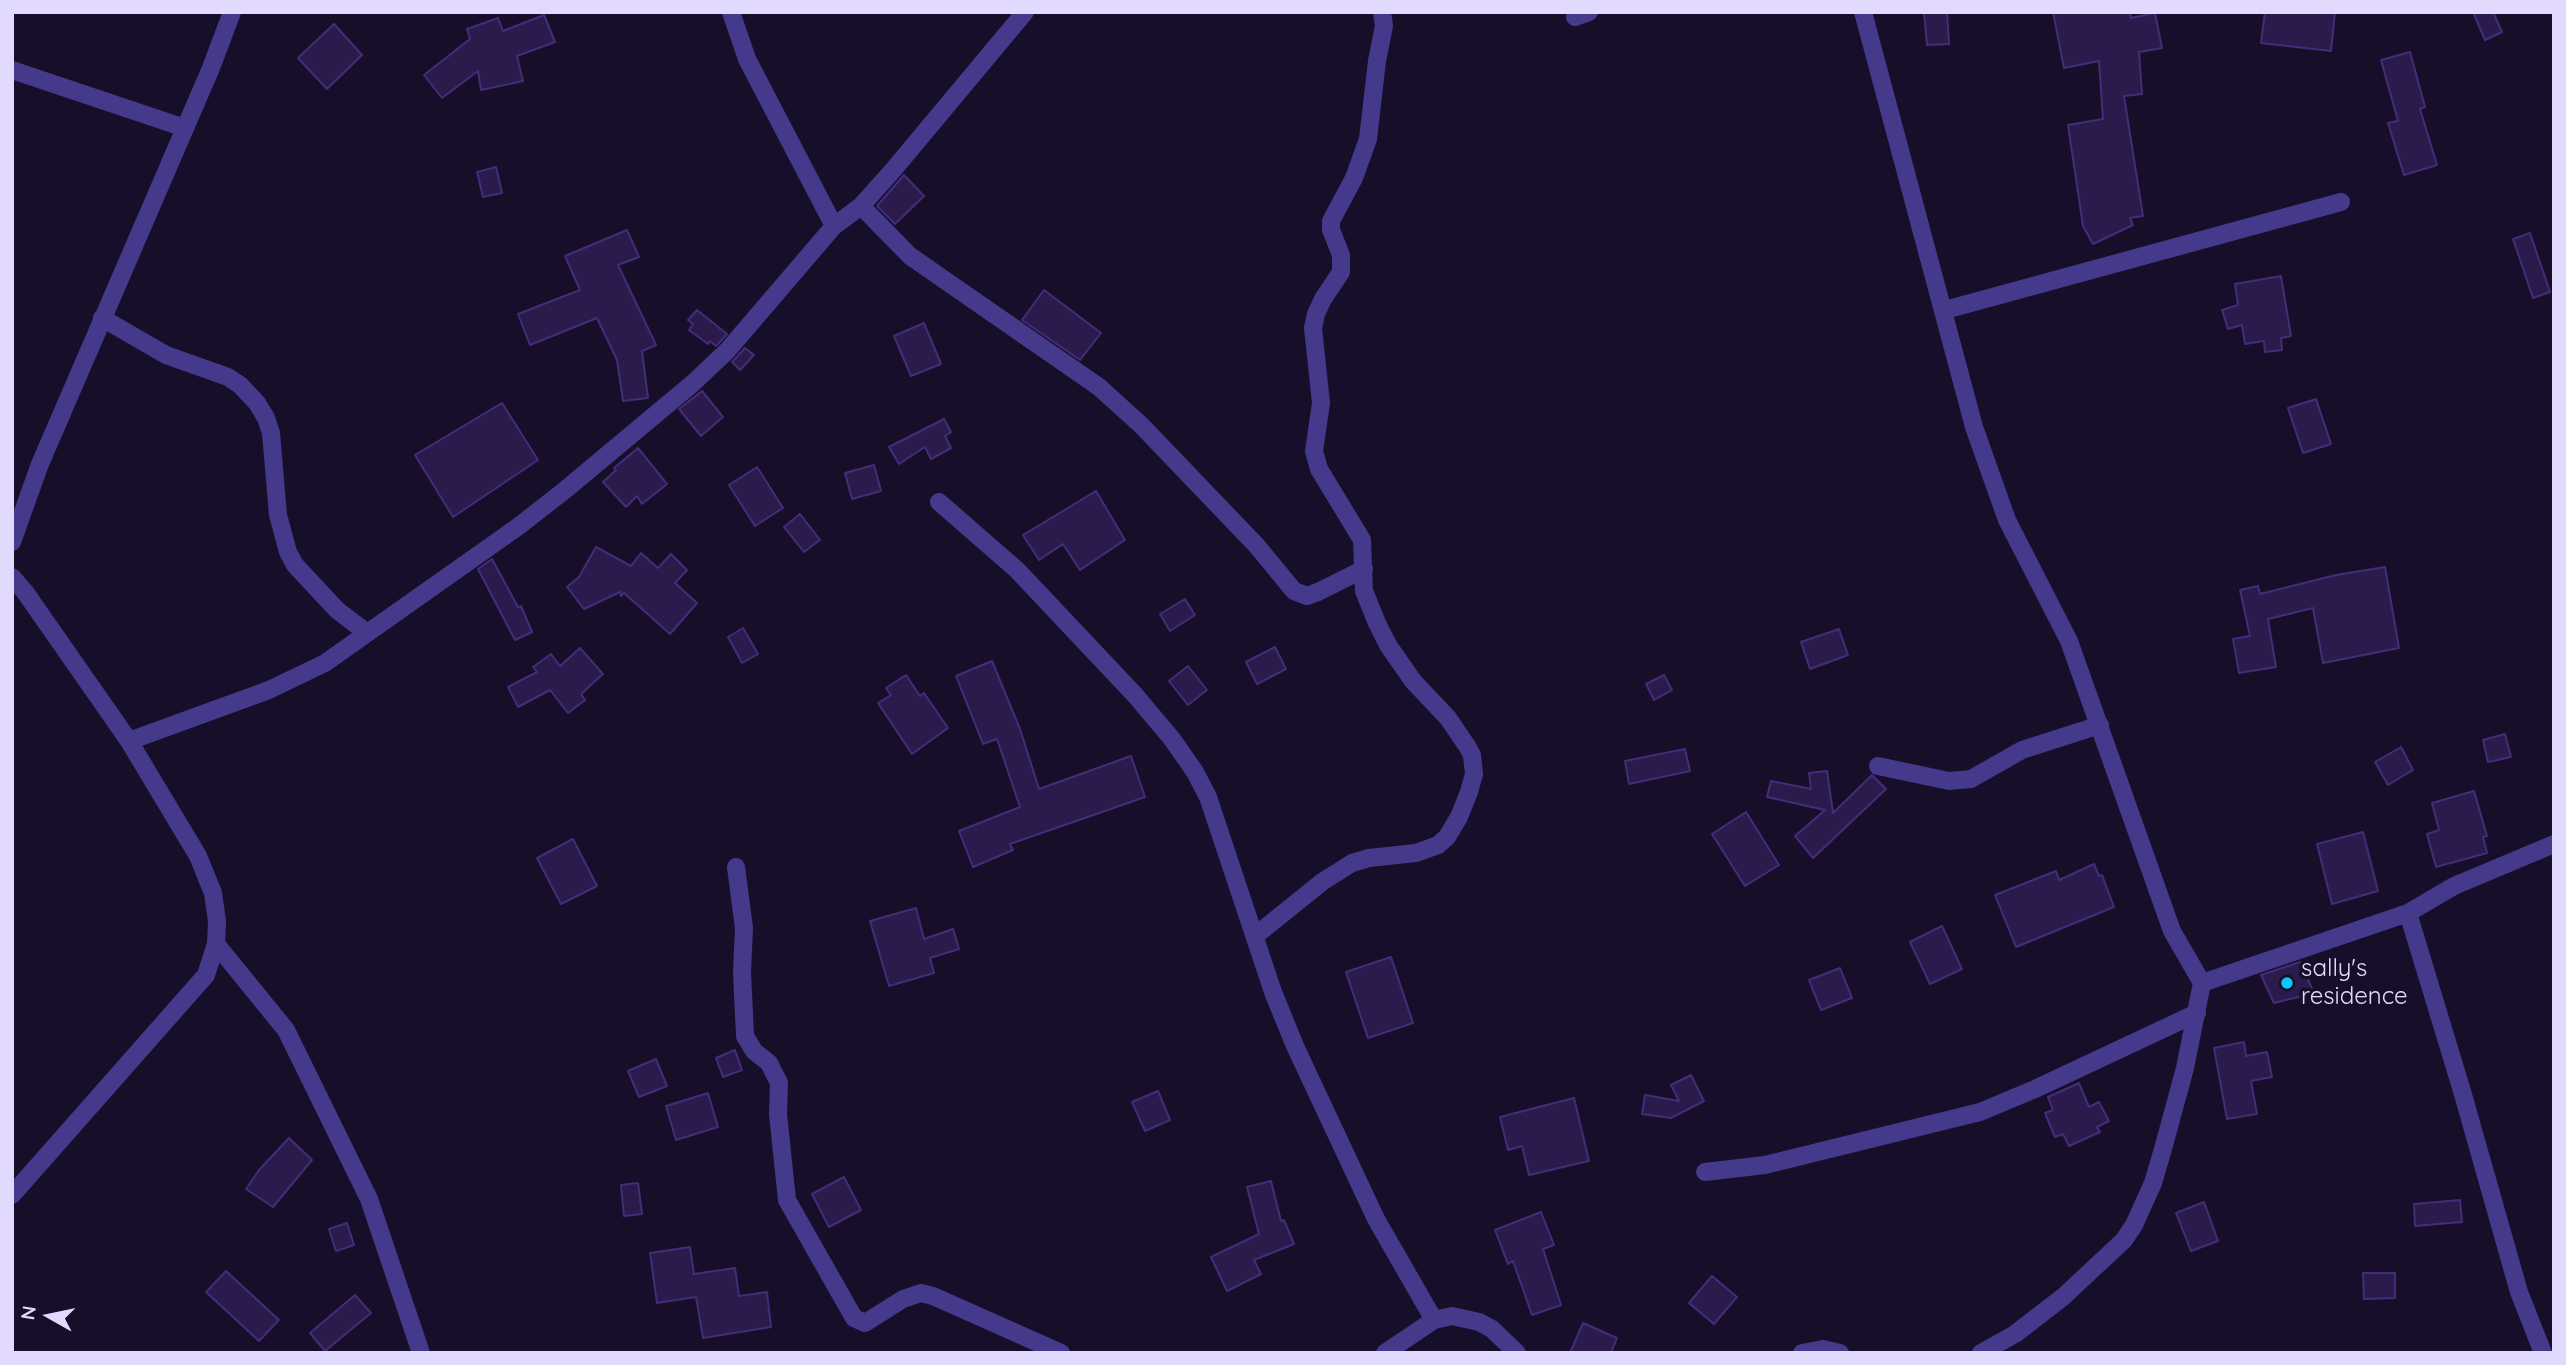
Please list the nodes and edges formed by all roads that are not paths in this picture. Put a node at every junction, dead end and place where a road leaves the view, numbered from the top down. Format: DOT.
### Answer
graph roads {
  1 [pos="232,12"];
  2 [pos="731,12"];
  3 [pos="1025,12"];
  4 [pos="1382,12"];
  5 [pos="1863,12"];
  6 [pos="12,70"];
  7 [pos="185,128"];
  8 [pos="2341,202"];
  9 [pos="861,205"];
  10 [pos="834,226"];
  11 [pos="1945,310"];
  12 [pos="102,318"];
  13 [pos="939,502"];
  14 [pos="12,542"];
  15 [pos="1364,569"];
  16 [pos="12,577"];
  17 [pos="367,633"];
  18 [pos="2100,725"];
  19 [pos="129,741"];
  20 [pos="1878,766"];
  21 [pos="2554,844"];
  22 [pos="736,867"];
  23 [pos="2408,912"];
  24 [pos="1255,936"];
  25 [pos="216,944"];
  26 [pos="2202,983"];
  27 [pos="2197,1013"];
  28 [pos="1705,1172"];
  29 [pos="12,1195"];
  30 [pos="1434,1320"];
  31 [pos="421,1353"];
  32 [pos="1061,1353"];
  33 [pos="1385,1353"];
  34 [pos="1517,1353"];
  35 [pos="1802,1353"];
  36 [pos="1840,1353"];
  37 [pos="1981,1353"];
  38 [pos="2543,1353"];
  1 -- 7 [label="street"];
  2 -- 10 [label="street"];
  3 -- 9 [label="street"];
  4 -- 15 [label="street"];
  5 -- 11 [label="street"];
  6 -- 7 [label="street"];
  7 -- 12 [label="street"];
  8 -- 11 [label="street"];
  9 -- 10 [label="street"];
  9 -- 15 [label="street"];
  10 -- 17 [label="street"];
  11 -- 18 [label="street"];
  12 -- 14 [label="street"];
  12 -- 17 [label="street"];
  13 -- 24 [label="street"];
  15 -- 24 [label="street"];
  16 -- 19 [label="street"];
  17 -- 19 [label="street"];
  18 -- 20 [label="street"];
  18 -- 26 [label="street"];
  19 -- 25 [label="street"];
  21 -- 23 [label="street"];
  22 -- 32 [label="street"];
  23 -- 26 [label="street"];
  23 -- 38 [label="street"];
  24 -- 30 [label="street"];
  25 -- 29 [label="street"];
  25 -- 31 [label="street"];
  26 -- 27 [label="street"];
  27 -- 28 [label="street"];
  27 -- 37 [label="street"];
  30 -- 33 [label="street"];
  30 -- 34 [label="street"];
  35 -- 36 [label="street"];
}
